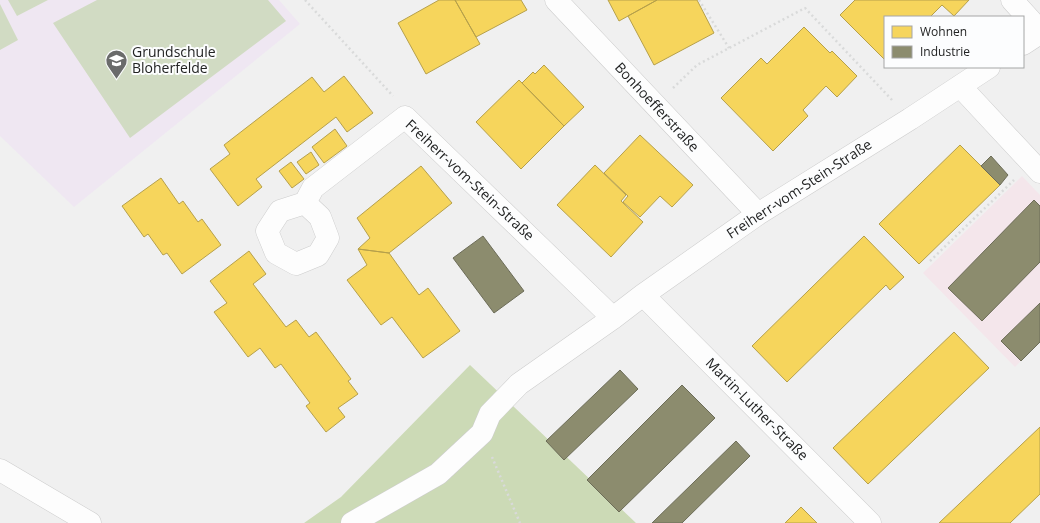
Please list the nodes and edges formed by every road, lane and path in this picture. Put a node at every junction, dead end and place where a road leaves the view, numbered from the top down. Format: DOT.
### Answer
graph roads {
  1 [pos="305,0"];
  2 [pos="556,0"];
  3 [pos="699,0"];
  4 [pos="1012,0"];
  5 [pos="1040,32"];
  6 [pos="1024,43"];
  7 [pos="728,48"];
  8 [pos="987,68"];
  9 [pos="960,86"];
  10 [pos="654,105"];
  11 [pos="405,117"];
  12 [pos="910,119"];
  13 [pos="1036,167"];
  14 [pos="305,203"];
  15 [pos="758,214"];
  16 [pos="930,261"];
  17 [pos="643,295"];
  18 [pos="614,318"];
  19 [pos="482,433"];
  20 [pos="0,470"];
  21 [pos="90,523"];
  22 [pos="352,523"];
  23 [pos="520,523"];
  24 [pos="870,523"];
  1 -- 11 [label="path"];
  2 -- 10 [label="street, Bonhoefferstraße"];
  3 -- 7 [label="path"];
  4 -- 5 [label="street"];
  5 -- 6 [label="street"];
  7 -- 10 [label="path"];
  7 -- 12 [label="path"];
  8 -- 9 [label="street, Freiherr-vom-Stein-Straße"];
  9 -- 12 [label="street, Freiherr-vom-Stein-Straße"];
  9 -- 13 [label="street"];
  10 -- 15 [label="street, Bonhoefferstraße"];
  11 -- 14 [label="street, Freiherr-vom-Stein-Straße"];
  11 -- 18 [label="street, Freiherr-vom-Stein-Straße"];
  12 -- 15 [label="street, Freiherr-vom-Stein-Straße"];
  13 -- 16 [label="path"];
  15 -- 17 [label="street, Freiherr-vom-Stein-Straße"];
  17 -- 18 [label="street, Freiherr-vom-Stein-Straße"];
  17 -- 24 [label="street, Martin-Luther-Straße"];
  18 -- 19 [label="street, Freiherr-vom-Stein-Straße"];
  19 -- 22 [label="street"];
  19 -- 23 [label="path"];
  20 -- 21 [label="street"];
}
